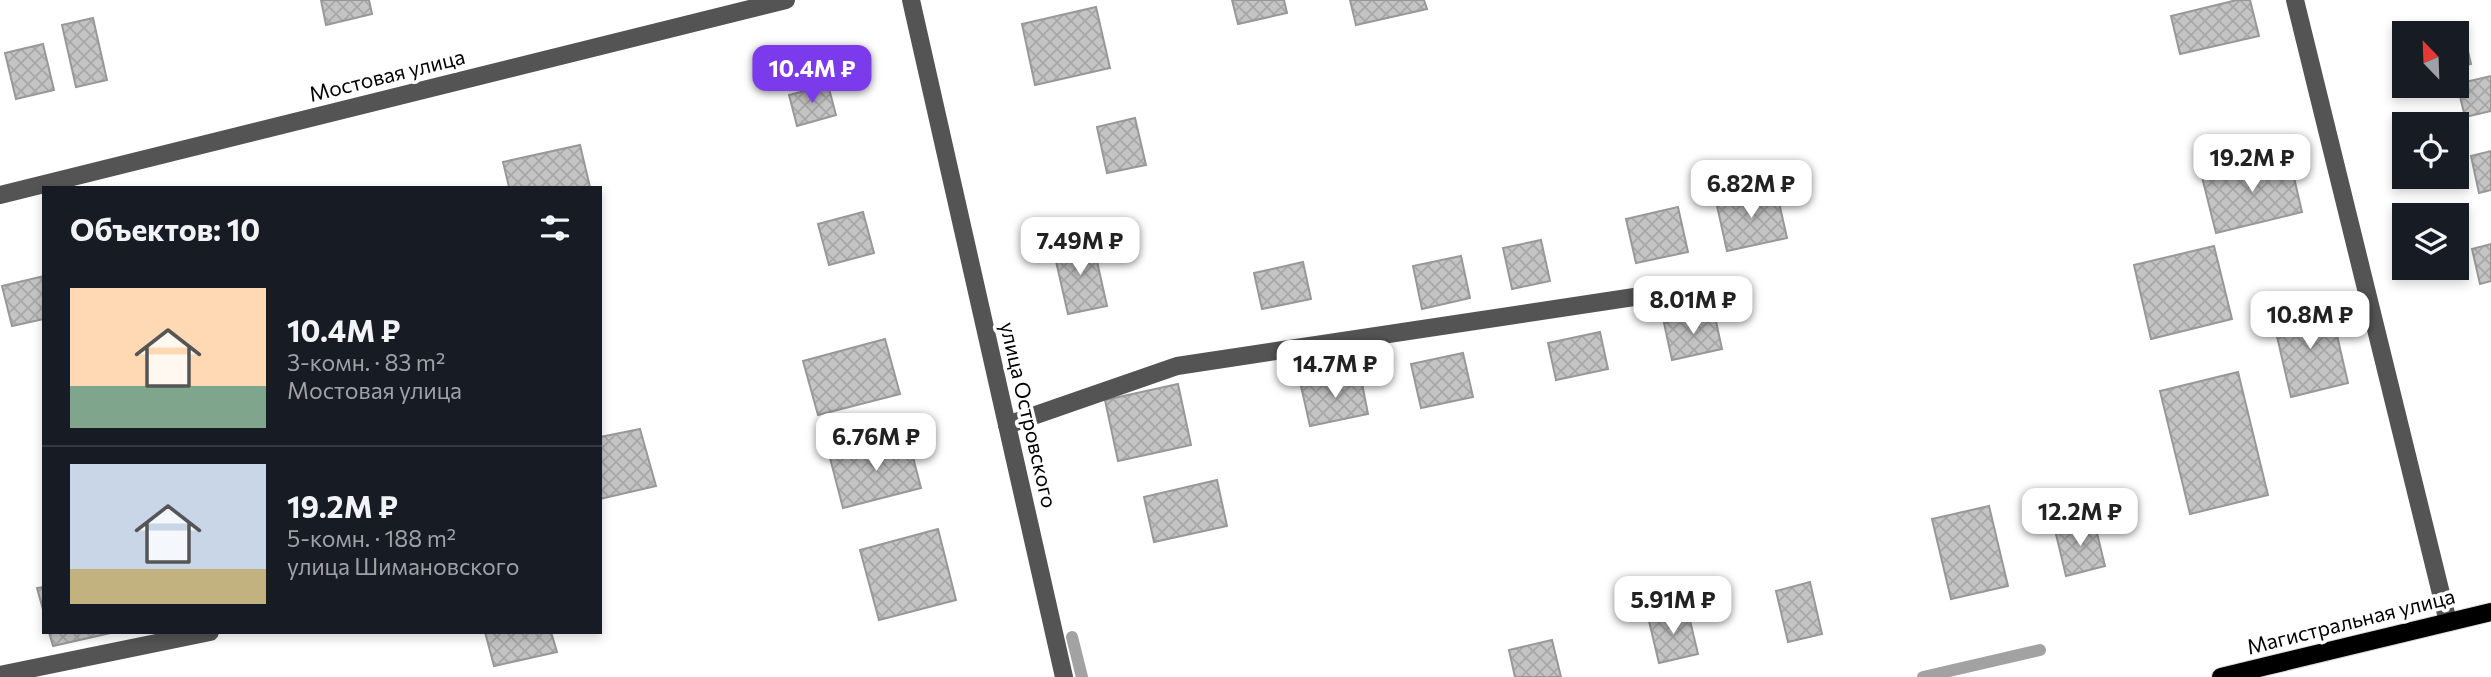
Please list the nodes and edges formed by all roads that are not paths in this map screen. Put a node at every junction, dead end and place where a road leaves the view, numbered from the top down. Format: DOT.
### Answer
graph roads {
  1 [pos="786,0"];
  2 [pos="911,0"];
  3 [pos="2295,0"];
  4 [pos="0,195"];
  5 [pos="1707,286"];
  6 [pos="1007,425"];
  7 [pos="2491,612"];
  8 [pos="2448,622"];
  9 [pos="200,634"];
  10 [pos="0,675"];
  11 [pos="1064,677"];
  12 [pos="2221,677"];
  1 -- 4 [label="street, Мостовая улица"];
  2 -- 6 [label="street, улица Островского"];
  3 -- 8 [label="street"];
  5 -- 6 [label="street"];
  6 -- 11 [label="street, улица Островского"];
  7 -- 8 [label="main road, Магистральная улица"];
  8 -- 12 [label="main road, Магистральная улица"];
  9 -- 10 [label="street"];
}
